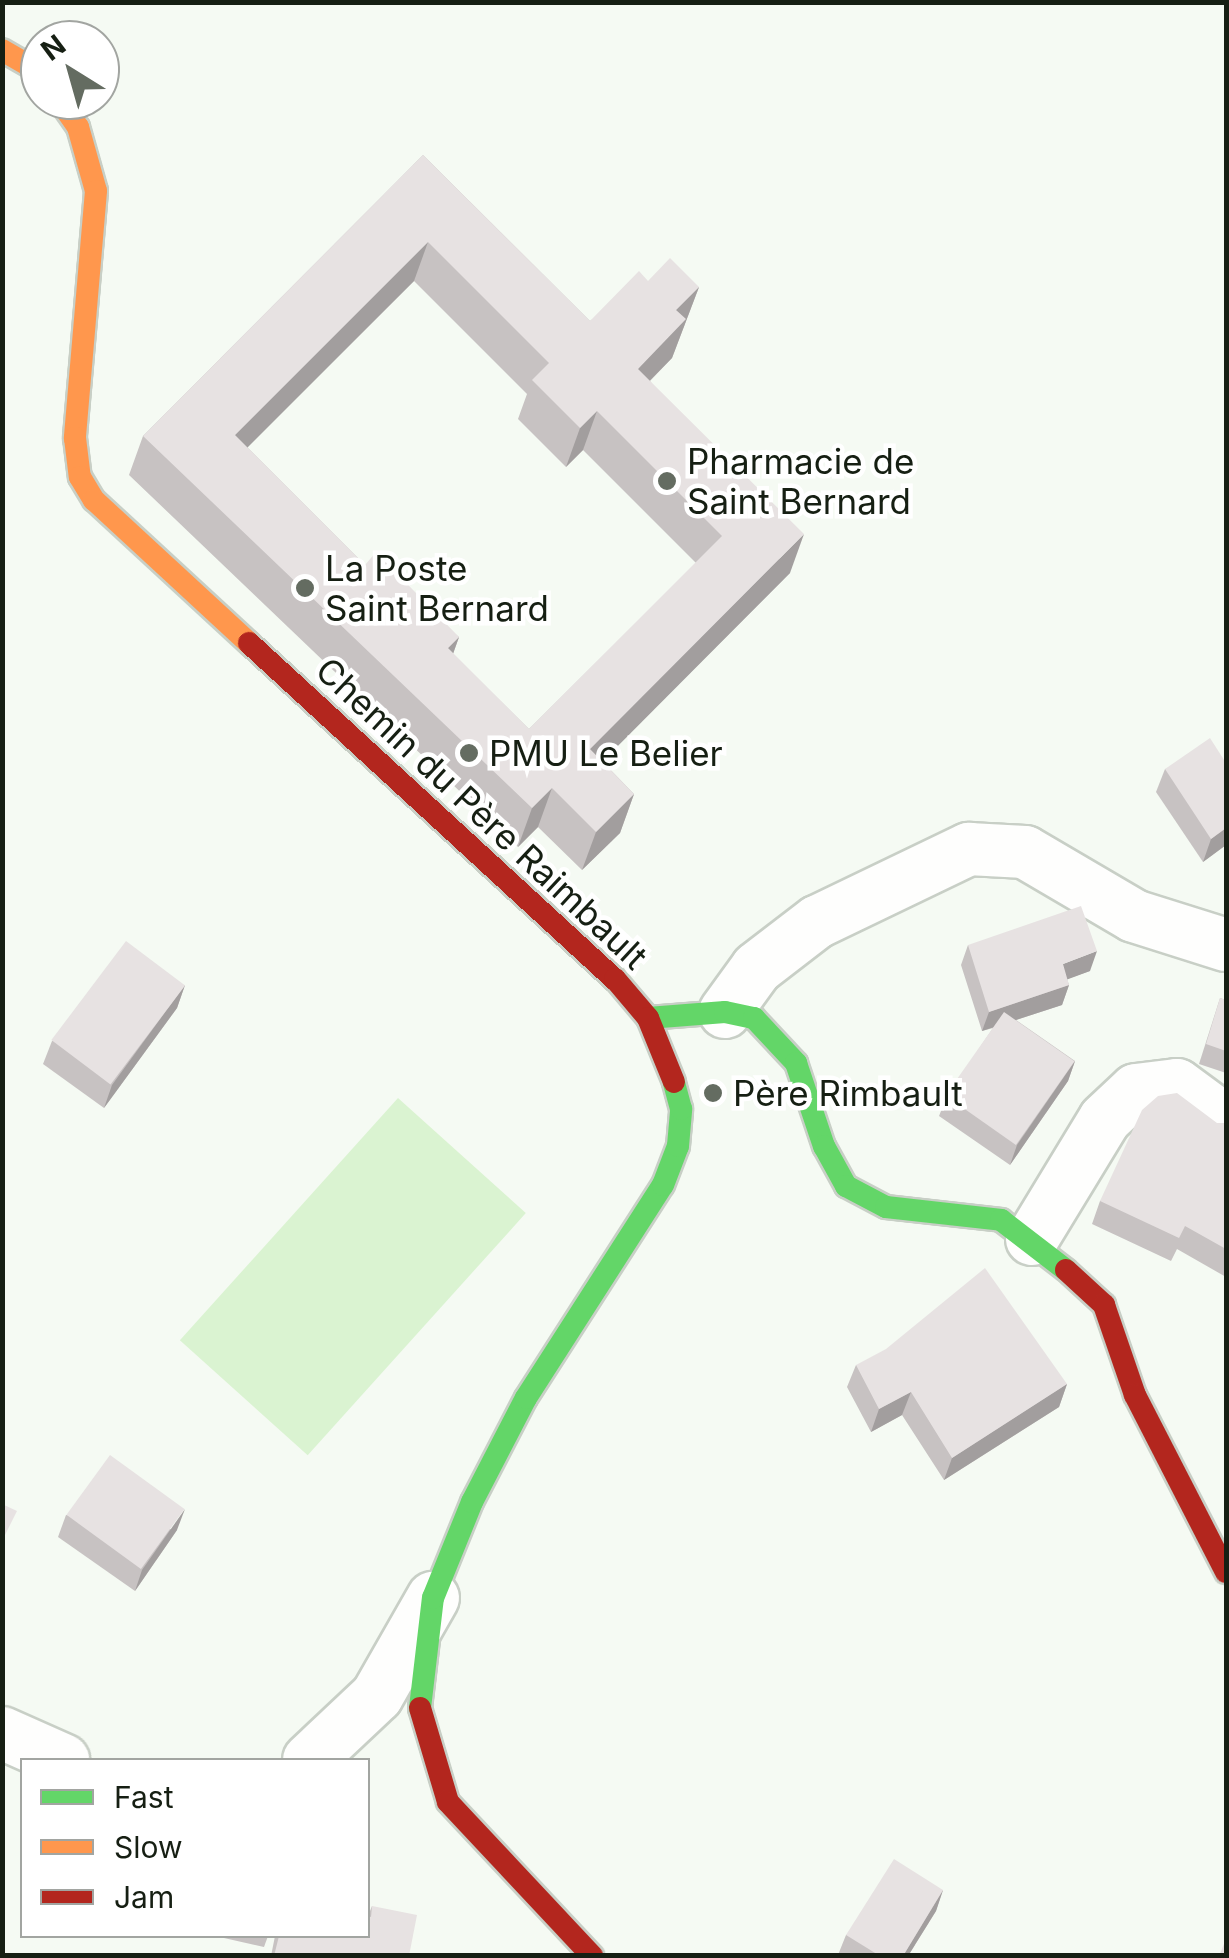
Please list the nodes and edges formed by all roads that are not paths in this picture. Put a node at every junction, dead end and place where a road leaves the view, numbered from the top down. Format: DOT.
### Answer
graph roads {
  1 [pos="73,120"];
  2 [pos="1226,945"];
  3 [pos="725,1012"];
  4 [pos="648,1018"];
  5 [pos="1226,1122"];
  6 [pos="1032,1238"];
  7 [pos="1226,1572"];
  8 [pos="433,1598"];
  9 [pos="2,1734"];
  10 [pos="58,1758"];
  11 [pos="311,1758"];
  12 [pos="592,1956"];
  1 -- 4 [label="street, Chemin du Père Raimbault"];
  2 -- 3 [label="street"];
  3 -- 4 [label="street"];
  3 -- 6 [label="street"];
  4 -- 8 [label="street, Chemin du Père Raimbault"];
  5 -- 6 [label="street"];
  6 -- 7 [label="street"];
  8 -- 11 [label="street"];
  8 -- 12 [label="street, Chemin du Père Raimbault"];
  9 -- 10 [label="street"];
}
